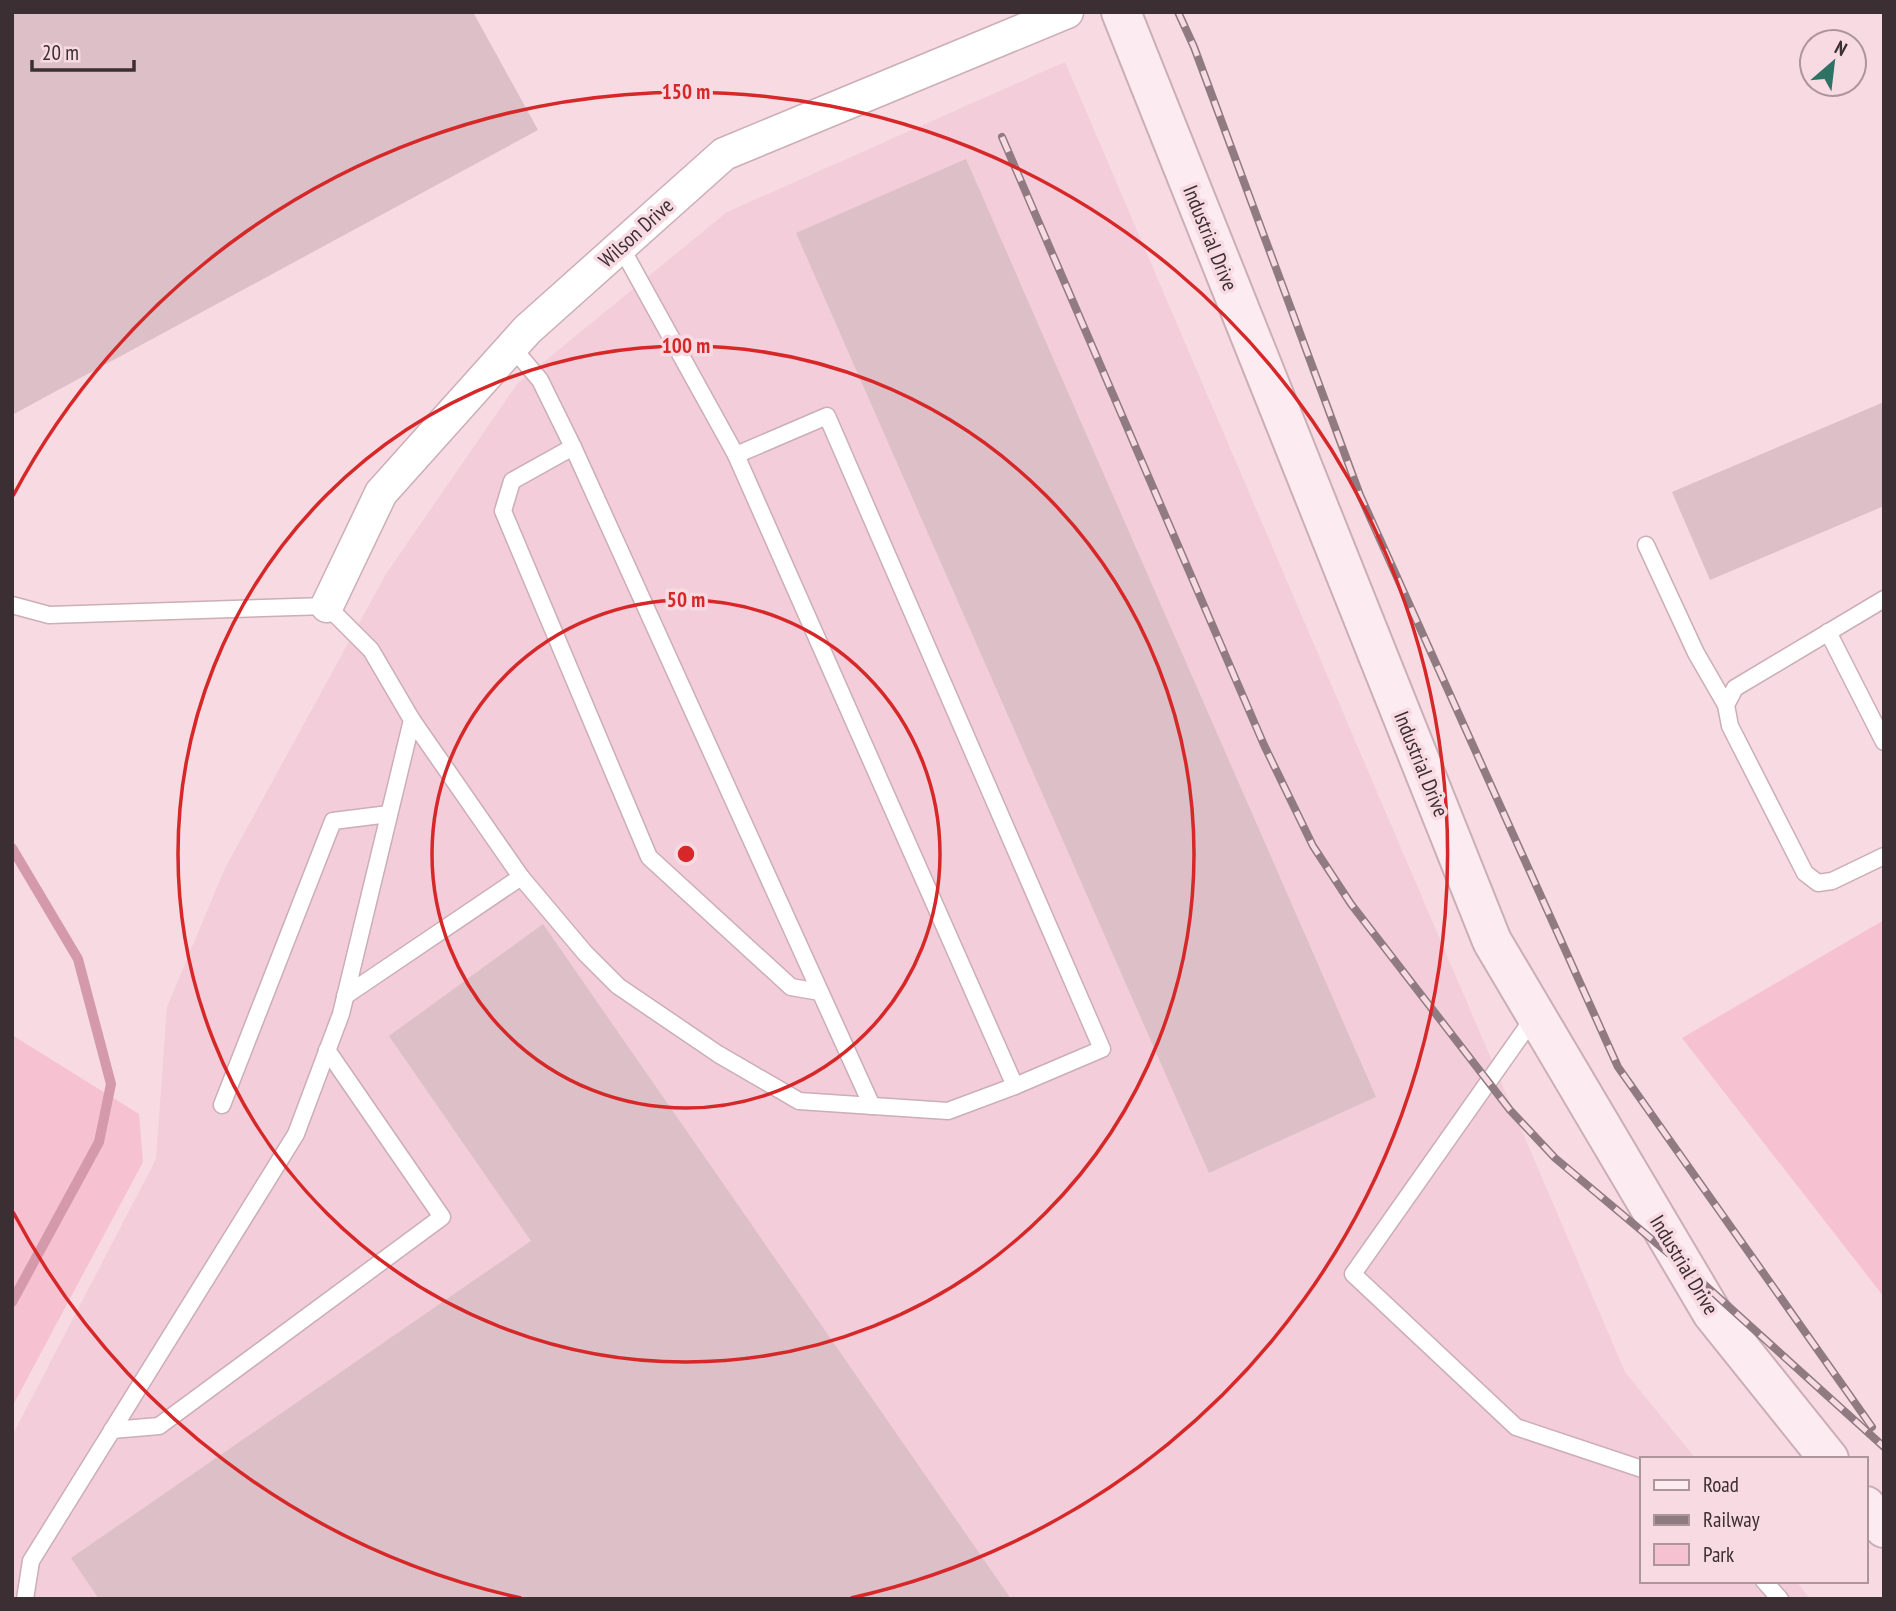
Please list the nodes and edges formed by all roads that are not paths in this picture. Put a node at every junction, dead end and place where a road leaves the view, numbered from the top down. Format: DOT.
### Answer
graph roads {
  1 [pos="1067,12"];
  2 [pos="1121,12"];
  3 [pos="621,247"];
  4 [pos="512,346"];
  5 [pos="573,447"];
  6 [pos="736,455"];
  7 [pos="1646,545"];
  8 [pos="1884,599"];
  9 [pos="12,605"];
  10 [pos="327,606"];
  11 [pos="1828,632"];
  12 [pos="1726,705"];
  13 [pos="412,720"];
  14 [pos="1884,742"];
  15 [pos="389,814"];
  16 [pos="1884,856"];
  17 [pos="521,877"];
  18 [pos="820,992"];
  19 [pos="345,996"];
  20 [pos="1536,1015"];
  21 [pos="327,1050"];
  22 [pos="1015,1086"];
  23 [pos="222,1105"];
  24 [pos="872,1106"];
  25 [pos="112,1430"];
  26 [pos="1827,1457"];
  27 [pos="1640,1468"];
  28 [pos="1868,1508"];
  29 [pos="1884,1528"];
  30 [pos="1767,1583"];
  31 [pos="25,1599"];
  32 [pos="1780,1599"];
  1 -- 3 [label="street, Wilson Drive"];
  2 -- 20 [label="main road, Industrial Drive"];
  3 -- 4 [label="street, Wilson Drive"];
  3 -- 6 [label="lane"];
  4 -- 5 [label="lane"];
  4 -- 10 [label="street, Wilson Drive"];
  5 -- 18 [label="lane"];
  5 -- 18 [label="lane"];
  6 -- 22 [label="lane"];
  6 -- 22 [label="lane"];
  7 -- 12 [label="lane"];
  8 -- 11 [label="lane"];
  9 -- 10 [label="lane"];
  10 -- 13 [label="lane"];
  11 -- 12 [label="lane"];
  11 -- 14 [label="lane"];
  12 -- 16 [label="lane"];
  13 -- 15 [label="lane"];
  13 -- 17 [label="lane"];
  15 -- 19 [label="lane"];
  15 -- 23 [label="lane"];
  17 -- 19 [label="lane"];
  17 -- 24 [label="lane"];
  18 -- 24 [label="lane"];
  19 -- 21 [label="lane"];
  20 -- 26 [label="main road, Industrial Drive"];
  20 -- 27 [label="lane"];
  21 -- 25 [label="lane"];
  21 -- 25 [label="lane"];
  22 -- 24 [label="lane"];
  25 -- 31 [label="lane"];
  28 -- 29 [label="main road"];
  30 -- 32 [label="lane"];
}
